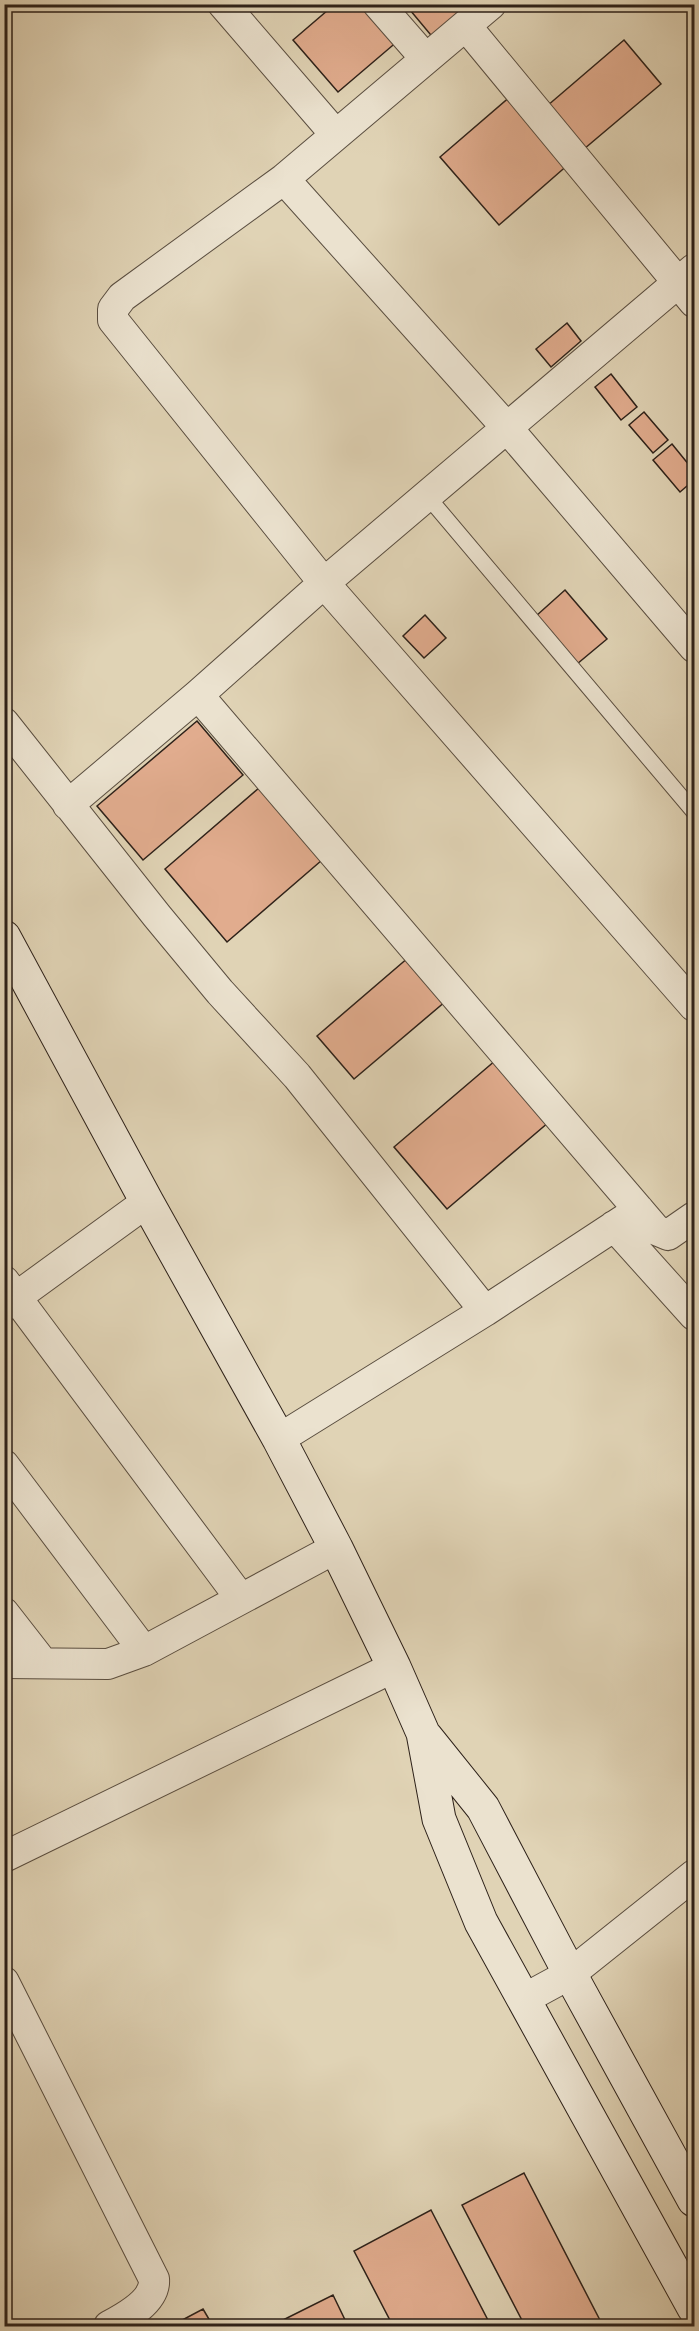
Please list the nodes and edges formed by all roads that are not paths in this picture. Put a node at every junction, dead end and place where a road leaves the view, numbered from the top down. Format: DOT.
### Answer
graph roads {
  1 [pos="223,4"];
  2 [pos="378,4"];
  3 [pos="491,4"];
  4 [pos="466,26"];
  5 [pos="426,59"];
  6 [pos="336,135"];
  7 [pos="284,179"];
  8 [pos="689,285"];
  9 [pos="508,429"];
  10 [pos="428,497"];
  11 [pos="324,583"];
  12 [pos="694,647"];
  13 [pos="198,695"];
  14 [pos="4,723"];
  15 [pos="68,805"];
  16 [pos="694,812"];
  17 [pos="4,937"];
  18 [pos="694,1006"];
  19 [pos="147,1202"];
  20 [pos="639,1210"];
  21 [pos="694,1217"];
  22 [pos="614,1226"];
  23 [pos="8,1294"];
  24 [pos="485,1311"];
  25 [pos="694,1316"];
  26 [pos="279,1439"];
  27 [pos="4,1465"];
  28 [pos="336,1548"];
  29 [pos="241,1599"];
  30 [pos="4,1614"];
  31 [pos="144,1651"];
  32 [pos="4,1662"];
  33 [pos="43,1664"];
  34 [pos="394,1666"];
  35 [pos="423,1733"];
  36 [pos="4,1857"];
  37 [pos="694,1875"];
  38 [pos="570,1974"];
  39 [pos="4,1982"];
  40 [pos="524,1999"];
  41 [pos="694,2200"];
  42 [pos="694,2308"];
  43 [pos="109,2326"];
  1 -- 6 [label="street"];
  2 -- 5 [label="street"];
  3 -- 4 [label="street"];
  4 -- 5 [label="street"];
  4 -- 8 [label="street"];
  5 -- 6 [label="street"];
  6 -- 7 [label="street"];
  7 -- 9 [label="street"];
  7 -- 11 [label="street"];
  8 -- 9 [label="street"];
  9 -- 10 [label="street"];
  9 -- 12 [label="street"];
  10 -- 11 [label="street"];
  10 -- 16 [label="lane"];
  11 -- 13 [label="street"];
  11 -- 18 [label="street"];
  13 -- 15 [label="street"];
  13 -- 20 [label="street"];
  14 -- 15 [label="street"];
  15 -- 24 [label="street"];
  17 -- 19 [label="street"];
  19 -- 23 [label="street"];
  19 -- 26 [label="street"];
  20 -- 21 [label="street"];
  20 -- 22 [label="street"];
  22 -- 24 [label="street"];
  22 -- 25 [label="street"];
  23 -- 29 [label="street"];
  24 -- 26 [label="street"];
  26 -- 28 [label="street"];
  27 -- 31 [label="street"];
  28 -- 29 [label="street"];
  28 -- 34 [label="street"];
  29 -- 31 [label="street"];
  30 -- 33 [label="street"];
  31 -- 33 [label="street"];
  32 -- 33 [label="street"];
  34 -- 35 [label="street"];
  34 -- 36 [label="street"];
  35 -- 38 [label="street"];
  35 -- 40 [label="street"];
  37 -- 38 [label="street"];
  38 -- 40 [label="street"];
  38 -- 41 [label="street"];
  39 -- 43 [label="street"];
  40 -- 42 [label="street"];
}
